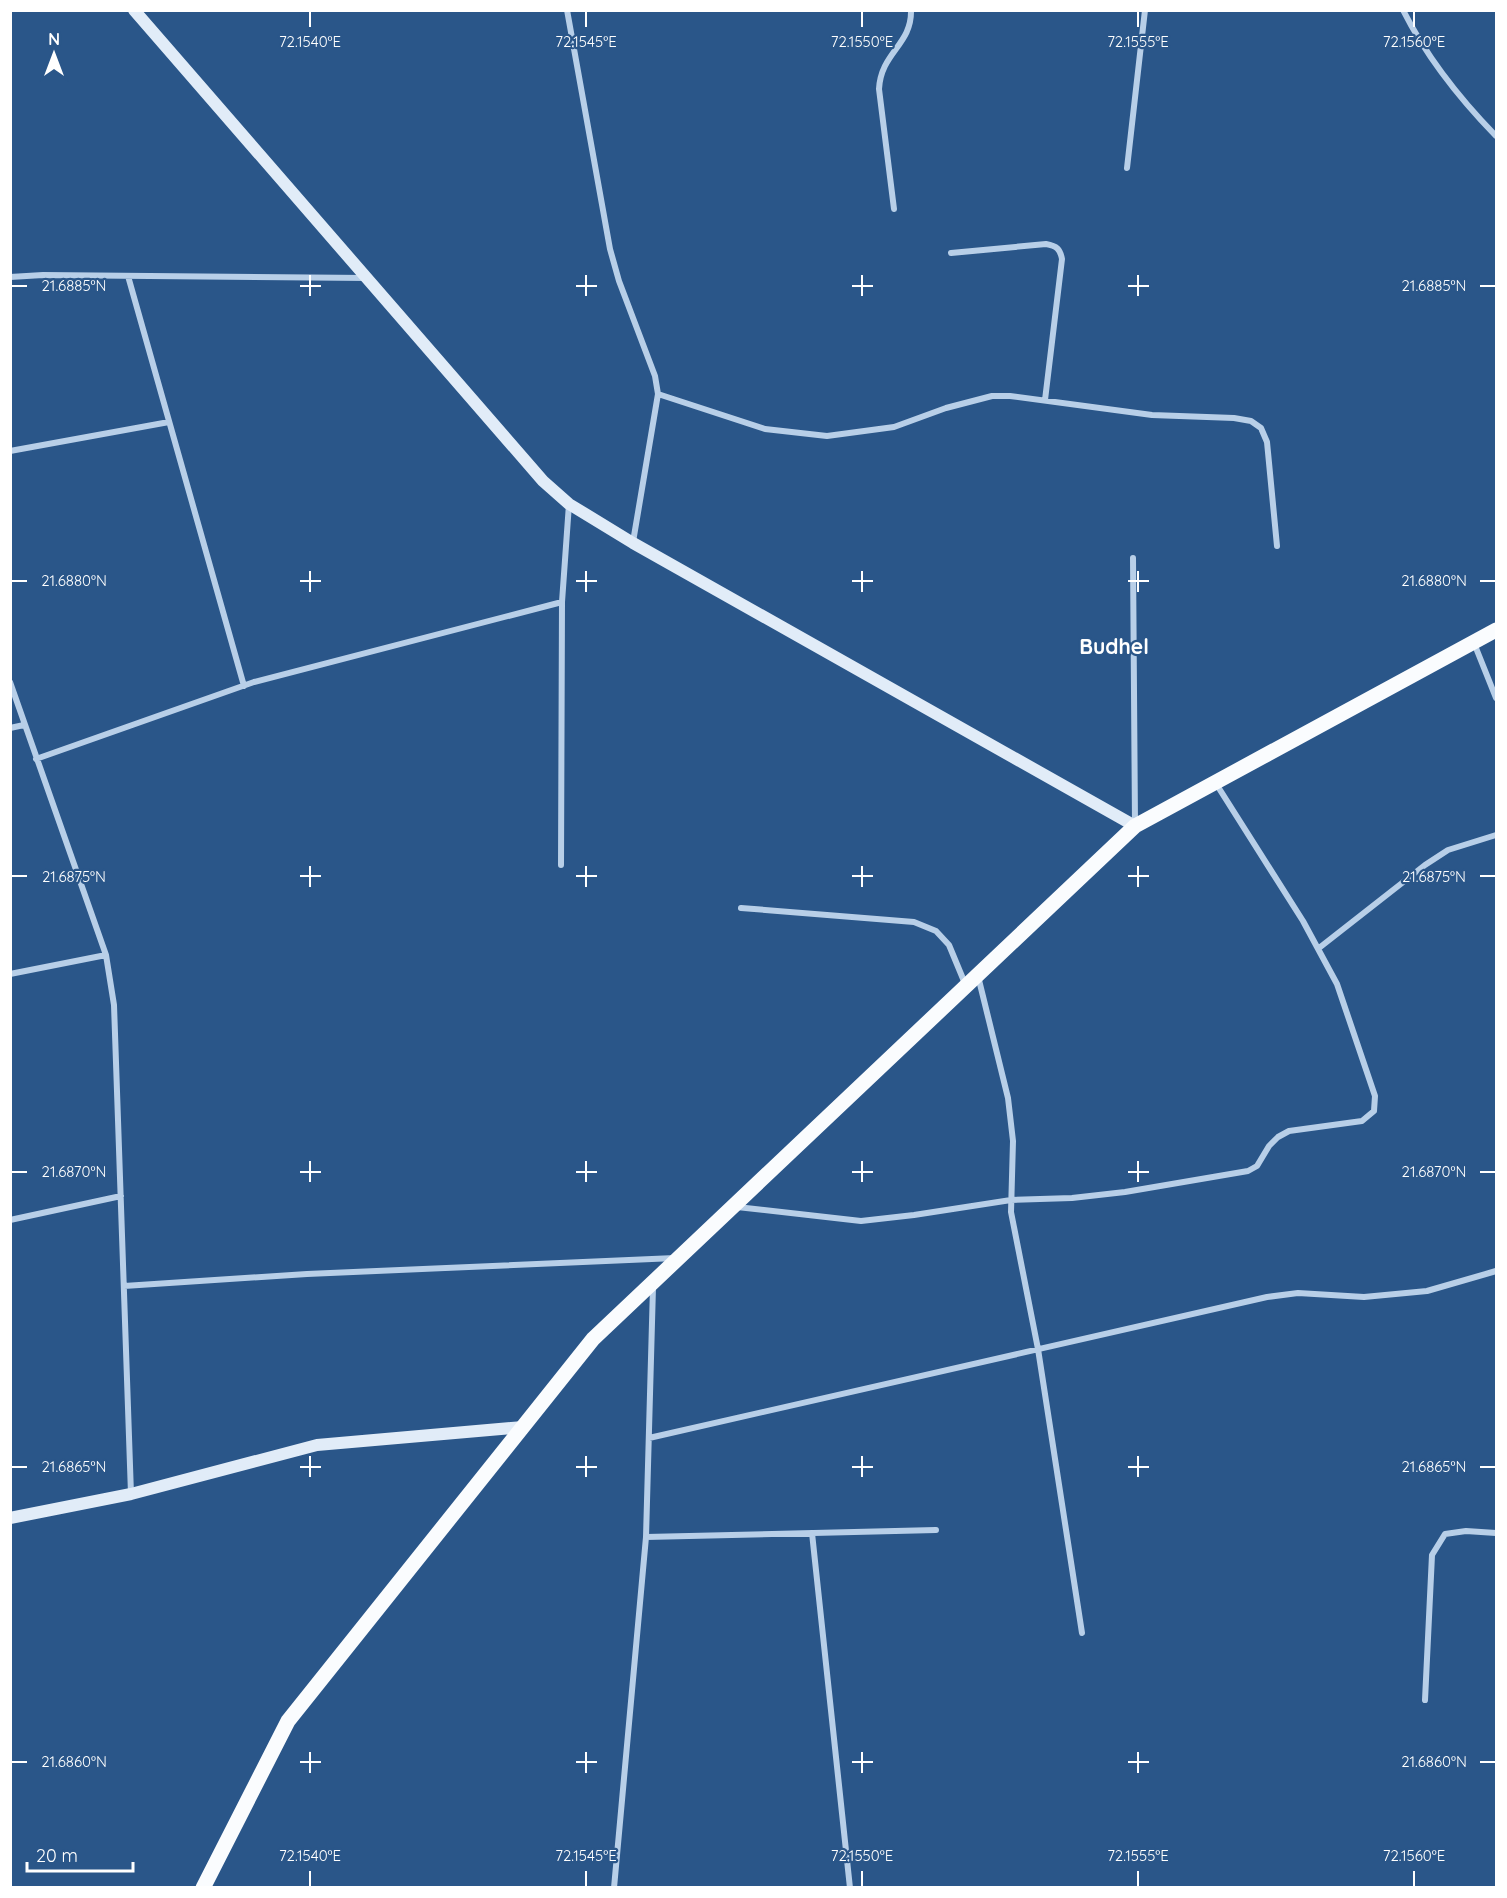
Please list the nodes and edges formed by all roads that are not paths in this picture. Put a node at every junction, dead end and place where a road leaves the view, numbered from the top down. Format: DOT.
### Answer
graph roads {
  1 [pos="134,10"];
  2 [pos="567,10"];
  3 [pos="911,10"];
  4 [pos="1145,10"];
  5 [pos="1403,10"];
  6 [pos="1497,136"];
  7 [pos="1127,168"];
  8 [pos="894,209"];
  9 [pos="951,253"];
  10 [pos="128,276"];
  11 [pos="10,277"];
  12 [pos="368,278"];
  13 [pos="658,394"];
  14 [pos="1045,400"];
  15 [pos="169,422"];
  16 [pos="10,451"];
  17 [pos="569,504"];
  18 [pos="633,543"];
  19 [pos="1277,546"];
  20 [pos="1133,558"];
  21 [pos="562,602"];
  22 [pos="1497,630"];
  23 [pos="1474,643"];
  24 [pos="10,682"];
  25 [pos="244,686"];
  26 [pos="1497,698"];
  27 [pos="24,725"];
  28 [pos="10,728"];
  29 [pos="36,759"];
  30 [pos="1215,783"];
  31 [pos="1135,826"];
  32 [pos="1497,835"];
  33 [pos="561,865"];
  34 [pos="741,908"];
  35 [pos="1319,948"];
  36 [pos="106,955"];
  37 [pos="10,974"];
  38 [pos="978,976"];
  39 [pos="966,987"];
  40 [pos="121,1196"];
  41 [pos="1011,1200"];
  42 [pos="733,1207"];
  43 [pos="10,1220"];
  44 [pos="679,1258"];
  45 [pos="1497,1271"];
  46 [pos="653,1283"];
  47 [pos="124,1286"];
  48 [pos="1038,1349"];
  49 [pos="523,1427"];
  50 [pos="649,1438"];
  51 [pos="131,1494"];
  52 [pos="10,1518"];
  53 [pos="936,1530"];
  54 [pos="812,1533"];
  55 [pos="1497,1533"];
  56 [pos="646,1537"];
  57 [pos="1082,1633"];
  58 [pos="1425,1700"];
  59 [pos="203,1887"];
  60 [pos="614,1887"];
  61 [pos="850,1887"];
  1 -- 12 [label="street"];
  2 -- 13 [label="street"];
  3 -- 8 [label="street"];
  4 -- 7 [label="street"];
  5 -- 6 [label="street"];
  9 -- 14 [label="street"];
  10 -- 11 [label="street"];
  10 -- 12 [label="street"];
  10 -- 15 [label="street"];
  12 -- 17 [label="street"];
  13 -- 14 [label="street"];
  13 -- 18 [label="street"];
  14 -- 19 [label="street"];
  15 -- 16 [label="street"];
  15 -- 25 [label="street"];
  17 -- 18 [label="street"];
  17 -- 21 [label="street"];
  18 -- 31 [label="street"];
  20 -- 31 [label="street"];
  21 -- 25 [label="street"];
  21 -- 33 [label="street"];
  22 -- 23 [label="main road"];
  23 -- 26 [label="street"];
  23 -- 30 [label="main road"];
  24 -- 27 [label="street"];
  25 -- 29 [label="street"];
  27 -- 28 [label="street"];
  27 -- 29 [label="street"];
  29 -- 36 [label="street"];
  30 -- 31 [label="main road"];
  30 -- 35 [label="street"];
  31 -- 38 [label="main road"];
  32 -- 35 [label="street"];
  34 -- 39 [label="street"];
  35 -- 41 [label="street"];
  36 -- 37 [label="street"];
  36 -- 40 [label="street"];
  38 -- 39 [label="main road"];
  38 -- 41 [label="street"];
  39 -- 42 [label="main road"];
  40 -- 43 [label="street"];
  40 -- 47 [label="street"];
  41 -- 42 [label="street"];
  41 -- 48 [label="street"];
  42 -- 44 [label="main road"];
  44 -- 46 [label="main road"];
  44 -- 47 [label="street"];
  45 -- 48 [label="street"];
  46 -- 49 [label="main road"];
  46 -- 50 [label="street"];
  47 -- 51 [label="street"];
  48 -- 50 [label="street"];
  48 -- 57 [label="street"];
  49 -- 51 [label="street"];
  49 -- 59 [label="main road"];
  50 -- 56 [label="street"];
  51 -- 52 [label="street"];
  53 -- 54 [label="street"];
  54 -- 56 [label="street"];
  54 -- 61 [label="street"];
  55 -- 58 [label="street"];
  56 -- 60 [label="street"];
}
